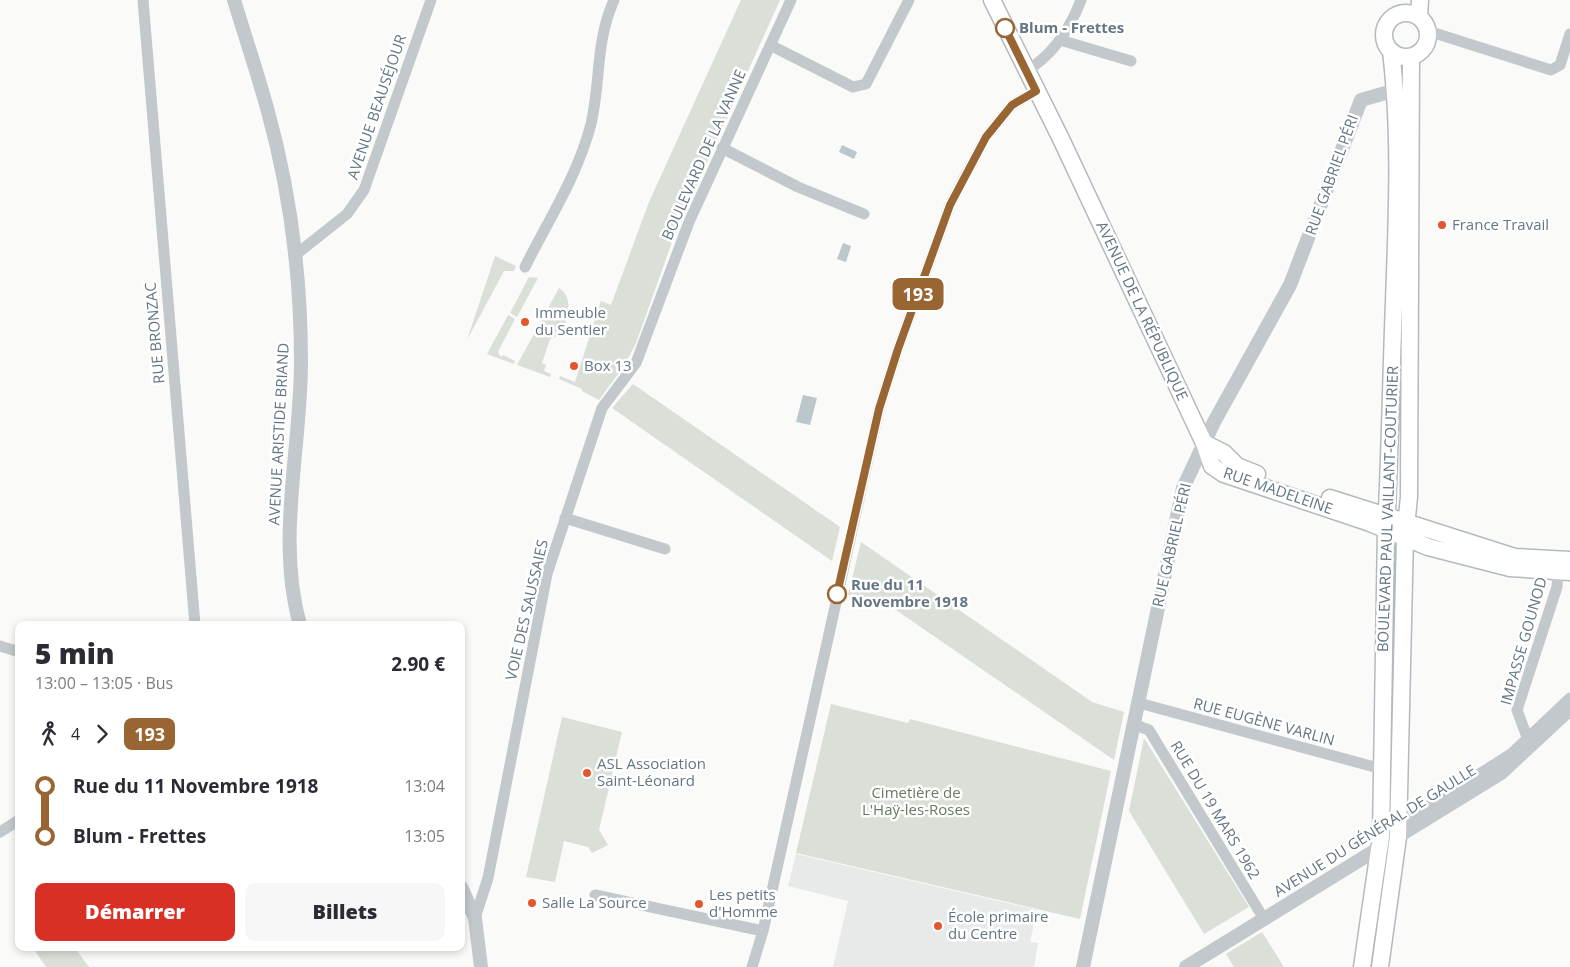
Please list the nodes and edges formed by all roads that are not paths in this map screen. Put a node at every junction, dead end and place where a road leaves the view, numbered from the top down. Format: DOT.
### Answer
graph roads {
  1 [pos="143,0"];
  2 [pos="234,0"];
  3 [pos="430,0"];
  4 [pos="614,0"];
  5 [pos="791,0"];
  6 [pos="909,0"];
  7 [pos="992,0"];
  8 [pos="1081,0"];
  9 [pos="1420,0"];
  10 [pos="1399,7"];
  11 [pos="1419,17"];
  12 [pos="1428,31"];
  13 [pos="1570,34"];
  14 [pos="1060,40"];
  15 [pos="770,45"];
  16 [pos="1391,51"];
  17 [pos="1411,57"];
  18 [pos="1131,61"];
  19 [pos="1026,71"];
  20 [pos="1396,90"];
  21 [pos="1036,91"];
  22 [pos="722,148"];
  23 [pos="864,214"];
  24 [pos="294,256"];
  25 [pos="525,267"];
  26 [pos="651,326"];
  27 [pos="1204,443"];
  28 [pos="565,518"];
  29 [pos="1386,522"];
  30 [pos="1406,529"];
  31 [pos="665,549"];
  32 [pos="1566,568"];
  33 [pos="195,621"];
  34 [pos="299,621"];
  35 [pos="0,646"];
  36 [pos="15,651"];
  37 [pos="1570,698"];
  38 [pos="1139,703"];
  39 [pos="1570,709"];
  40 [pos="1133,724"];
  41 [pos="1529,742"];
  42 [pos="1382,769"];
  43 [pos="15,823"];
  44 [pos="1398,830"];
  45 [pos="0,832"];
  46 [pos="1380,841"];
  47 [pos="595,895"];
  48 [pos="465,896"];
  49 [pos="475,918"];
  50 [pos="1264,919"];
  51 [pos="763,931"];
  52 [pos="481,967"];
  53 [pos="752,967"];
  54 [pos="1083,967"];
  55 [pos="1186,967"];
  56 [pos="1362,967"];
  57 [pos="1380,967"];
  1 -- 33 [label="street, RUE BRONZAC"];
  2 -- 24 [label="street, AVENUE ARISTIDE BRIAND"];
  3 -- 24 [label="street, AVENUE BEAUSÉJOUR"];
  4 -- 25 [label="street"];
  5 -- 15 [label="street, BOULEVARD DE LA VANNE"];
  6 -- 15 [label="street"];
  7 -- 19 [label="main road, AVENUE DE LA RÉPUBLIQUE"];
  8 -- 14 [label="street"];
  9 -- 11 [label="main road"];
  10 -- 11 [label="main road"];
  10 -- 16 [label="main road"];
  11 -- 12 [label="main road"];
  12 -- 13 [label="street"];
  12 -- 17 [label="main road"];
  14 -- 18 [label="street"];
  14 -- 19 [label="street"];
  15 -- 22 [label="street, BOULEVARD DE LA VANNE"];
  16 -- 17 [label="main road"];
  16 -- 20 [label="main road, BOULEVARD PAUL VAILLANT-COUTURIER"];
  17 -- 30 [label="main road, BOULEVARD PAUL VAILLANT-COUTURIER"];
  19 -- 21 [label="main road, AVENUE DE LA RÉPUBLIQUE"];
  20 -- 27 [label="street, RUE GABRIEL PÉRI"];
  20 -- 29 [label="main road, BOULEVARD PAUL VAILLANT-COUTURIER"];
  21 -- 27 [label="main road, AVENUE DE LA RÉPUBLIQUE"];
  21 -- 51 [label="street"];
  22 -- 23 [label="street"];
  22 -- 26 [label="street, BOULEVARD DE LA VANNE"];
  24 -- 34 [label="street, AVENUE ARISTIDE BRIAND"];
  26 -- 28 [label="street, VOIE DES SAUSSAIES"];
  27 -- 29 [label="main road, RUE MADELEINE"];
  27 -- 38 [label="street, RUE GABRIEL PÉRI"];
  28 -- 31 [label="street"];
  28 -- 49 [label="street, VOIE DES SAUSSAIES"];
  29 -- 30 [label="main road, RUE MADELEINE"];
  29 -- 42 [label="main road, BOULEVARD PAUL VAILLANT-COUTURIER"];
  30 -- 32 [label="main road, RUE MADELEINE"];
  30 -- 44 [label="main road, BOULEVARD PAUL VAILLANT-COUTURIER"];
  32 -- 41 [label="street, IMPASSE GOUNOD"];
  35 -- 36 [label="street"];
  37 -- 41 [label="street, AVENUE DU GÉNÉRAL DE GAULLE"];
  38 -- 40 [label="street, RUE GABRIEL PÉRI"];
  38 -- 42 [label="street, RUE EUGÈNE VARLIN"];
  39 -- 41 [label="street, AVENUE DU GÉNÉRAL DE GAULLE"];
  40 -- 50 [label="street, RUE DU 19 MARS 1962"];
  40 -- 54 [label="street, RUE GABRIEL PÉRI"];
  41 -- 44 [label="street, AVENUE DU GÉNÉRAL DE GAULLE"];
  42 -- 46 [label="main road, BOULEVARD PAUL VAILLANT-COUTURIER"];
  43 -- 45 [label="street"];
  44 -- 46 [label="street, AVENUE DU GÉNÉRAL DE GAULLE"];
  44 -- 57 [label="main road, BOULEVARD PAUL VAILLANT-COUTURIER"];
  46 -- 50 [label="street, AVENUE DU GÉNÉRAL DE GAULLE"];
  46 -- 56 [label="main road, BOULEVARD PAUL VAILLANT-COUTURIER"];
  47 -- 51 [label="street"];
  48 -- 49 [label="street"];
  49 -- 52 [label="street"];
  50 -- 55 [label="street, AVENUE DU GÉNÉRAL DE GAULLE"];
  51 -- 53 [label="street"];
}
